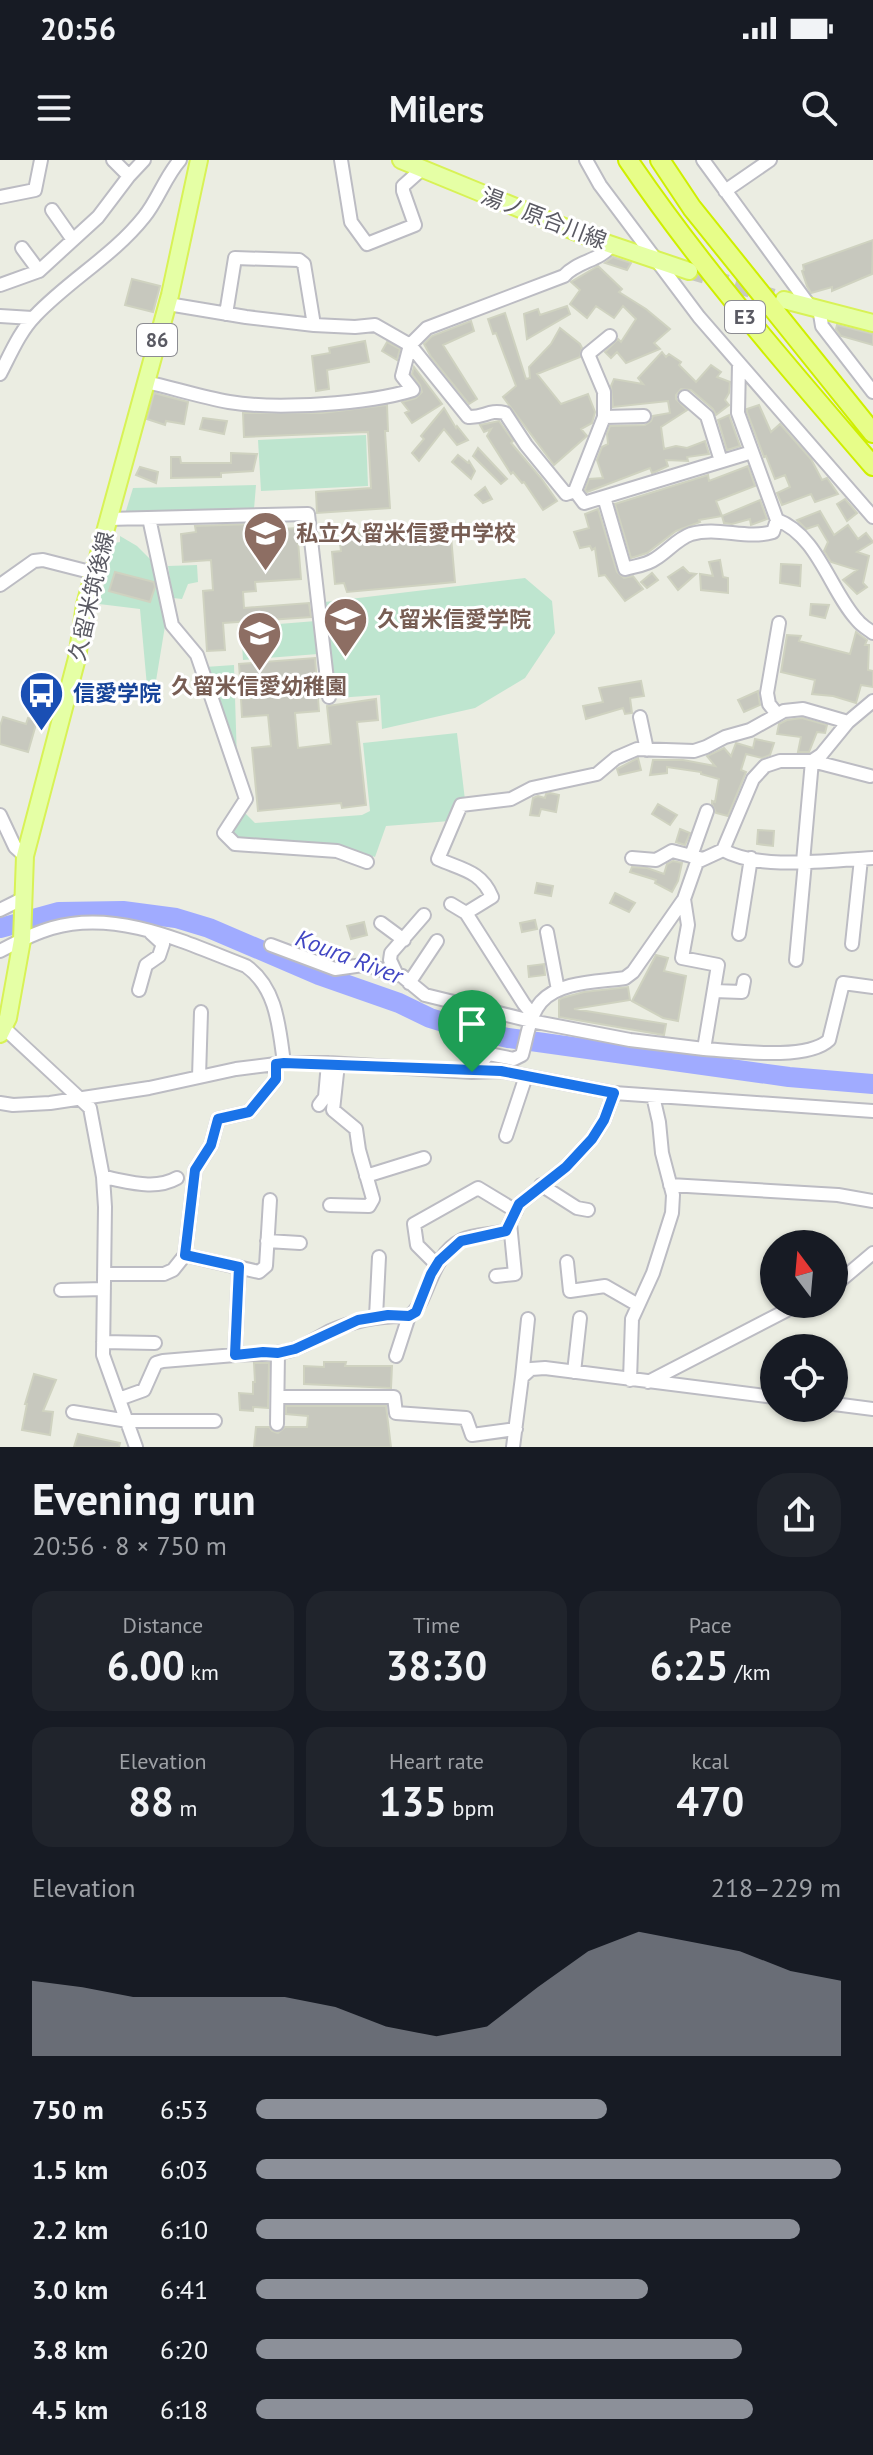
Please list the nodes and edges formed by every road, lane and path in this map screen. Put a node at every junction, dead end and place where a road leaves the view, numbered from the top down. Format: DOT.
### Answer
graph roads {
  1 [pos="41,160"];
  2 [pos="113,160"];
  3 [pos="144,160"];
  4 [pos="180,160"];
  5 [pos="199,160"];
  6 [pos="341,160"];
  7 [pos="401,160"];
  8 [pos="586,160"];
  9 [pos="628,160"];
  10 [pos="660,160"];
  11 [pos="703,160"];
  12 [pos="770,160"];
  13 [pos="422,169"];
  14 [pos="129,176"];
  15 [pos="725,191"];
  16 [pos="0,197"];
  17 [pos="52,210"];
  18 [pos="73,240"];
  19 [pos="612,245"];
  20 [pos="22,248"];
  21 [pos="659,261"];
  22 [pos="39,271"];
  23 [pos="689,271"];
  24 [pos="0,285"];
  25 [pos="784,300"];
  26 [pos="168,304"];
  27 [pos="814,307"];
  28 [pos="226,314"];
  29 [pos="0,316"];
  30 [pos="32,318"];
  31 [pos="873,323"];
  32 [pos="314,325"];
  33 [pos="610,336"];
  34 [pos="410,345"];
  35 [pos="739,364"];
  36 [pos="0,374"];
  37 [pos="146,382"];
  38 [pos="873,392"];
  39 [pos="685,397"];
  40 [pos="644,416"];
  41 [pos="604,417"];
  42 [pos="873,433"];
  43 [pos="752,452"];
  44 [pos="721,461"];
  45 [pos="873,466"];
  46 [pos="575,491"];
  47 [pos="604,497"];
  48 [pos="873,517"];
  49 [pos="149,518"];
  50 [pos="108,519"];
  51 [pos="777,520"];
  52 [pos="94,573"];
  53 [pos="0,585"];
  54 [pos="779,623"];
  55 [pos="873,633"];
  56 [pos="329,697"];
  57 [pos="873,701"];
  58 [pos="777,714"];
  59 [pos="640,717"];
  60 [pos="848,722"];
  61 [pos="647,750"];
  62 [pos="812,761"];
  63 [pos="870,776"];
  64 [pos="707,811"];
  65 [pos="0,815"];
  66 [pos="723,850"];
  67 [pos="25,856"];
  68 [pos="632,858"];
  69 [pos="697,858"];
  70 [pos="751,858"];
  71 [pos="867,858"];
  72 [pos="367,862"];
  73 [pos="804,862"];
  74 [pos="24,898"];
  75 [pos="684,899"];
  76 [pos="451,904"];
  77 [pos="0,910"];
  78 [pos="466,913"];
  79 [pos="424,915"];
  80 [pos="381,923"];
  81 [pos="146,929"];
  82 [pos="547,932"];
  83 [pos="739,934"];
  84 [pos="22,938"];
  85 [pos="404,940"];
  86 [pos="437,941"];
  87 [pos="852,944"];
  88 [pos="271,945"];
  89 [pos="0,951"];
  90 [pos="796,960"];
  91 [pos="397,975"];
  92 [pos="744,981"];
  93 [pos="409,983"];
  94 [pos="873,987"];
  95 [pos="139,990"];
  96 [pos="558,990"];
  97 [pos="714,991"];
  98 [pos="201,1012"];
  99 [pos="532,1021"];
  100 [pos="2,1030"];
  101 [pos="704,1049"];
  102 [pos="280,1064"];
  103 [pos="333,1064"];
  104 [pos="472,1072"];
  105 [pos="526,1076"];
  106 [pos="199,1077"];
  107 [pos="614,1093"];
  108 [pos="653,1096"];
  109 [pos="82,1098"];
  110 [pos="0,1103"];
  111 [pos="319,1105"];
  112 [pos="873,1111"];
  113 [pos="506,1136"];
  114 [pos="424,1158"];
  115 [pos="366,1176"];
  116 [pos="103,1177"];
  117 [pos="177,1178"];
  118 [pos="541,1185"];
  119 [pos="670,1185"];
  120 [pos="270,1200"];
  121 [pos="873,1201"];
  122 [pos="330,1205"];
  123 [pos="588,1210"];
  124 [pos="513,1217"];
  125 [pos="267,1241"];
  126 [pos="300,1243"];
  127 [pos="873,1253"];
  128 [pos="185,1255"];
  129 [pos="379,1257"];
  130 [pos="567,1262"];
  131 [pos="437,1265"];
  132 [pos="239,1267"];
  133 [pos="104,1274"];
  134 [pos="848,1274"];
  135 [pos="496,1276"];
  136 [pos="104,1289"];
  137 [pos="61,1290"];
  138 [pos="638,1305"];
  139 [pos="409,1316"];
  140 [pos="376,1317"];
  141 [pos="580,1318"];
  142 [pos="772,1318"];
  143 [pos="528,1319"];
  144 [pos="103,1342"];
  145 [pos="155,1343"];
  146 [pos="278,1353"];
  147 [pos="235,1355"];
  148 [pos="396,1356"];
  149 [pos="574,1372"];
  150 [pos="522,1377"];
  151 [pos="630,1380"];
  152 [pos="648,1382"];
  153 [pos="760,1395"];
  154 [pos="278,1397"];
  155 [pos="119,1399"];
  156 [pos="848,1406"];
  157 [pos="873,1409"];
  158 [pos="73,1412"];
  159 [pos="127,1421"];
  160 [pos="215,1421"];
  161 [pos="277,1424"];
  162 [pos="516,1429"];
  163 [pos="136,1447"];
  164 [pos="513,1447"];
  1 -- 16 [label="street"];
  2 -- 14 [label="street"];
  3 -- 14 [label="street"];
  4 -- 30 [label="street"];
  5 -- 26 [label="main road, 久留米筑後線 / 86"];
  6 -- 13 [label="street"];
  7 -- 13 [label="main road, 湯ノ原合川線"];
  8 -- 21 [label="street"];
  9 -- 45 [label="highway, E3"];
  10 -- 42 [label="highway, E3"];
  11 -- 15 [label="street"];
  12 -- 15 [label="street"];
  13 -- 19 [label="main road, 湯ノ原合川線"];
  14 -- 18 [label="street"];
  15 -- 27 [label="street"];
  17 -- 18 [label="street"];
  18 -- 22 [label="street"];
  19 -- 21 [label="main road, 湯ノ原合川線"];
  19 -- 34 [label="street"];
  20 -- 22 [label="street"];
  21 -- 23 [label="main road, 湯ノ原合川線"];
  21 -- 35 [label="street"];
  22 -- 24 [label="street"];
  25 -- 27 [label="main road"];
  26 -- 28 [label="street"];
  26 -- 37 [label="main road, 久留米筑後線 / 86"];
  27 -- 31 [label="main road"];
  27 -- 38 [label="street"];
  28 -- 32 [label="street"];
  28 -- 32 [label="street"];
  29 -- 30 [label="street"];
  30 -- 36 [label="street"];
  32 -- 34 [label="street"];
  33 -- 41 [label="street"];
  34 -- 37 [label="street"];
  34 -- 46 [label="street"];
  35 -- 43 [label="street"];
  35 -- 48 [label="street"];
  37 -- 50 [label="main road, 久留米筑後線 / 86"];
  39 -- 44 [label="street"];
  40 -- 41 [label="street"];
  41 -- 46 [label="street"];
  43 -- 44 [label="street"];
  43 -- 51 [label="street"];
  44 -- 47 [label="street"];
  46 -- 47 [label="street"];
  47 -- 51 [label="street"];
  49 -- 50 [label="street"];
  49 -- 56 [label="street"];
  49 -- 72 [label="street"];
  50 -- 52 [label="main road, 久留米筑後線 / 86"];
  51 -- 55 [label="street"];
  52 -- 53 [label="street"];
  52 -- 67 [label="main road, 久留米筑後線 / 86"];
  54 -- 58 [label="street"];
  57 -- 60 [label="street"];
  58 -- 60 [label="street"];
  58 -- 61 [label="street"];
  59 -- 61 [label="street"];
  60 -- 62 [label="street"];
  61 -- 78 [label="street"];
  62 -- 63 [label="street"];
  62 -- 66 [label="street"];
  62 -- 73 [label="street"];
  64 -- 69 [label="street"];
  65 -- 67 [label="street"];
  66 -- 69 [label="street"];
  66 -- 70 [label="street"];
  67 -- 74 [label="main road, 久留米筑後線 / 86"];
  68 -- 69 [label="street"];
  69 -- 75 [label="street"];
  70 -- 73 [label="street"];
  70 -- 83 [label="street"];
  71 -- 73 [label="street"];
  71 -- 87 [label="street"];
  73 -- 90 [label="street"];
  74 -- 77 [label="street"];
  74 -- 84 [label="main road, 久留米筑後線 / 86"];
  75 -- 96 [label="street"];
  75 -- 97 [label="street"];
  76 -- 78 [label="street"];
  78 -- 99 [label="street"];
  79 -- 85 [label="street"];
  80 -- 85 [label="street"];
  81 -- 84 [label="street"];
  81 -- 95 [label="street"];
  81 -- 102 [label="street"];
  82 -- 96 [label="street"];
  84 -- 89 [label="street"];
  84 -- 100 [label="main road, 久留米筑後線 / 86"];
  85 -- 91 [label="street"];
  86 -- 93 [label="street"];
  88 -- 91 [label="street"];
  91 -- 93 [label="street"];
  92 -- 97 [label="street"];
  93 -- 99 [label="street"];
  94 -- 101 [label="street"];
  96 -- 99 [label="street"];
  97 -- 101 [label="street"];
  98 -- 106 [label="street"];
  99 -- 101 [label="street"];
  99 -- 104 [label="street"];
  100 -- 109 [label="street"];
  102 -- 103 [label="street"];
  102 -- 106 [label="street"];
  102 -- 128 [label="street"];
  103 -- 104 [label="street"];
  103 -- 111 [label="street"];
  103 -- 115 [label="street"];
  104 -- 105 [label="street"];
  105 -- 107 [label="street"];
  105 -- 113 [label="street"];
  106 -- 109 [label="street"];
  107 -- 108 [label="street"];
  107 -- 118 [label="street"];
  108 -- 112 [label="street"];
  108 -- 119 [label="street"];
  109 -- 110 [label="street"];
  109 -- 116 [label="street"];
  114 -- 115 [label="street"];
  115 -- 122 [label="street"];
  116 -- 117 [label="street"];
  116 -- 133 [label="street"];
  118 -- 123 [label="street"];
  118 -- 124 [label="street"];
  119 -- 121 [label="street"];
  119 -- 138 [label="street"];
  120 -- 125 [label="street"];
  124 -- 131 [label="street"];
  124 -- 131 [label="street"];
  124 -- 135 [label="street"];
  125 -- 126 [label="street"];
  125 -- 132 [label="street"];
  127 -- 134 [label="street"];
  128 -- 132 [label="street"];
  128 -- 133 [label="street"];
  129 -- 140 [label="street"];
  130 -- 138 [label="street"];
  131 -- 139 [label="street"];
  132 -- 147 [label="street"];
  133 -- 136 [label="street"];
  136 -- 137 [label="street"];
  136 -- 144 [label="street"];
  138 -- 151 [label="street"];
  139 -- 140 [label="street"];
  139 -- 148 [label="street"];
  140 -- 146 [label="street"];
  141 -- 149 [label="street"];
  142 -- 152 [label="street"];
  143 -- 150 [label="street"];
  144 -- 145 [label="street"];
  144 -- 155 [label="street"];
  146 -- 147 [label="street"];
  146 -- 154 [label="street"];
  147 -- 155 [label="street"];
  149 -- 150 [label="street"];
  149 -- 151 [label="street"];
  150 -- 162 [label="street"];
  151 -- 152 [label="street"];
  152 -- 153 [label="street"];
  154 -- 161 [label="street"];
  154 -- 162 [label="street"];
  155 -- 159 [label="street"];
  156 -- 157 [label="street"];
  158 -- 159 [label="street"];
  159 -- 160 [label="street"];
  159 -- 163 [label="street"];
  162 -- 164 [label="street"];
}
